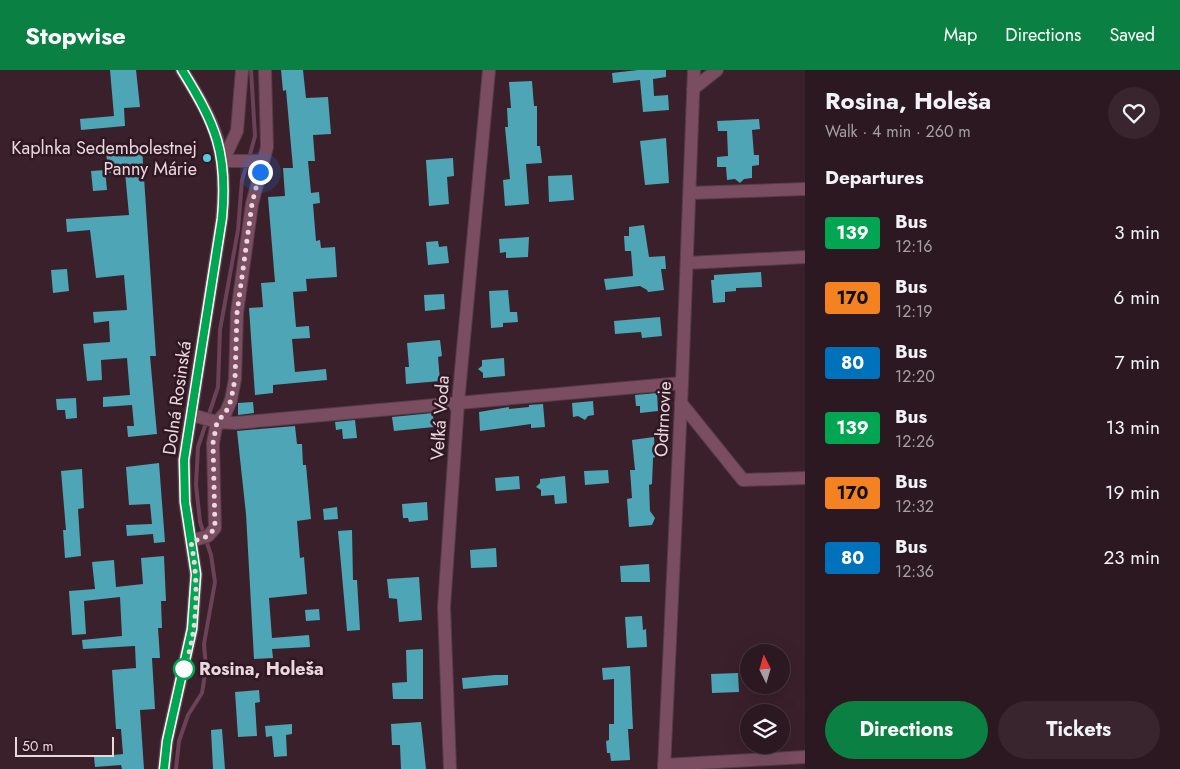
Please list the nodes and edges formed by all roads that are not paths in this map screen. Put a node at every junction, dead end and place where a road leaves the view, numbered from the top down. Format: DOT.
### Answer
graph roads {
  1 [pos="182,70"];
  2 [pos="242,70"];
  3 [pos="265,70"];
  4 [pos="489,70"];
  5 [pos="694,70"];
  6 [pos="717,70"];
  7 [pos="694,89"];
  8 [pos="223,161"];
  9 [pos="254,161"];
  10 [pos="805,189"];
  11 [pos="690,193"];
  12 [pos="805,257"];
  13 [pos="687,263"];
  14 [pos="682,383"];
  15 [pos="458,403"];
  16 [pos="682,403"];
  17 [pos="206,418"];
  18 [pos="805,478"];
  19 [pos="200,539"];
  20 [pos="805,758"];
  21 [pos="664,767"];
  22 [pos="164,769"];
  23 [pos="450,769"];
  1 -- 8 [label="street, Dolná Rosinská"];
  2 -- 8 [label="street"];
  3 -- 9 [label="street"];
  4 -- 15 [label="street, Veľká Voda"];
  5 -- 7 [label="street, Odtrnovie"];
  6 -- 7 [label="street"];
  7 -- 11 [label="street, Odtrnovie"];
  8 -- 9 [label="street"];
  8 -- 17 [label="street, Dolná Rosinská"];
  9 -- 17 [label="street"];
  10 -- 11 [label="street"];
  11 -- 13 [label="street, Odtrnovie"];
  12 -- 13 [label="street"];
  13 -- 14 [label="street, Odtrnovie"];
  14 -- 15 [label="street"];
  14 -- 16 [label="street, Odtrnovie"];
  15 -- 17 [label="street"];
  15 -- 23 [label="street, Veľká Voda"];
  16 -- 18 [label="street"];
  16 -- 21 [label="street, Odtrnovie"];
  17 -- 19 [label="street, Dolná Rosinská"];
  17 -- 19 [label="street"];
  19 -- 22 [label="street, Dolná Rosinská"];
  20 -- 21 [label="street"];
}
